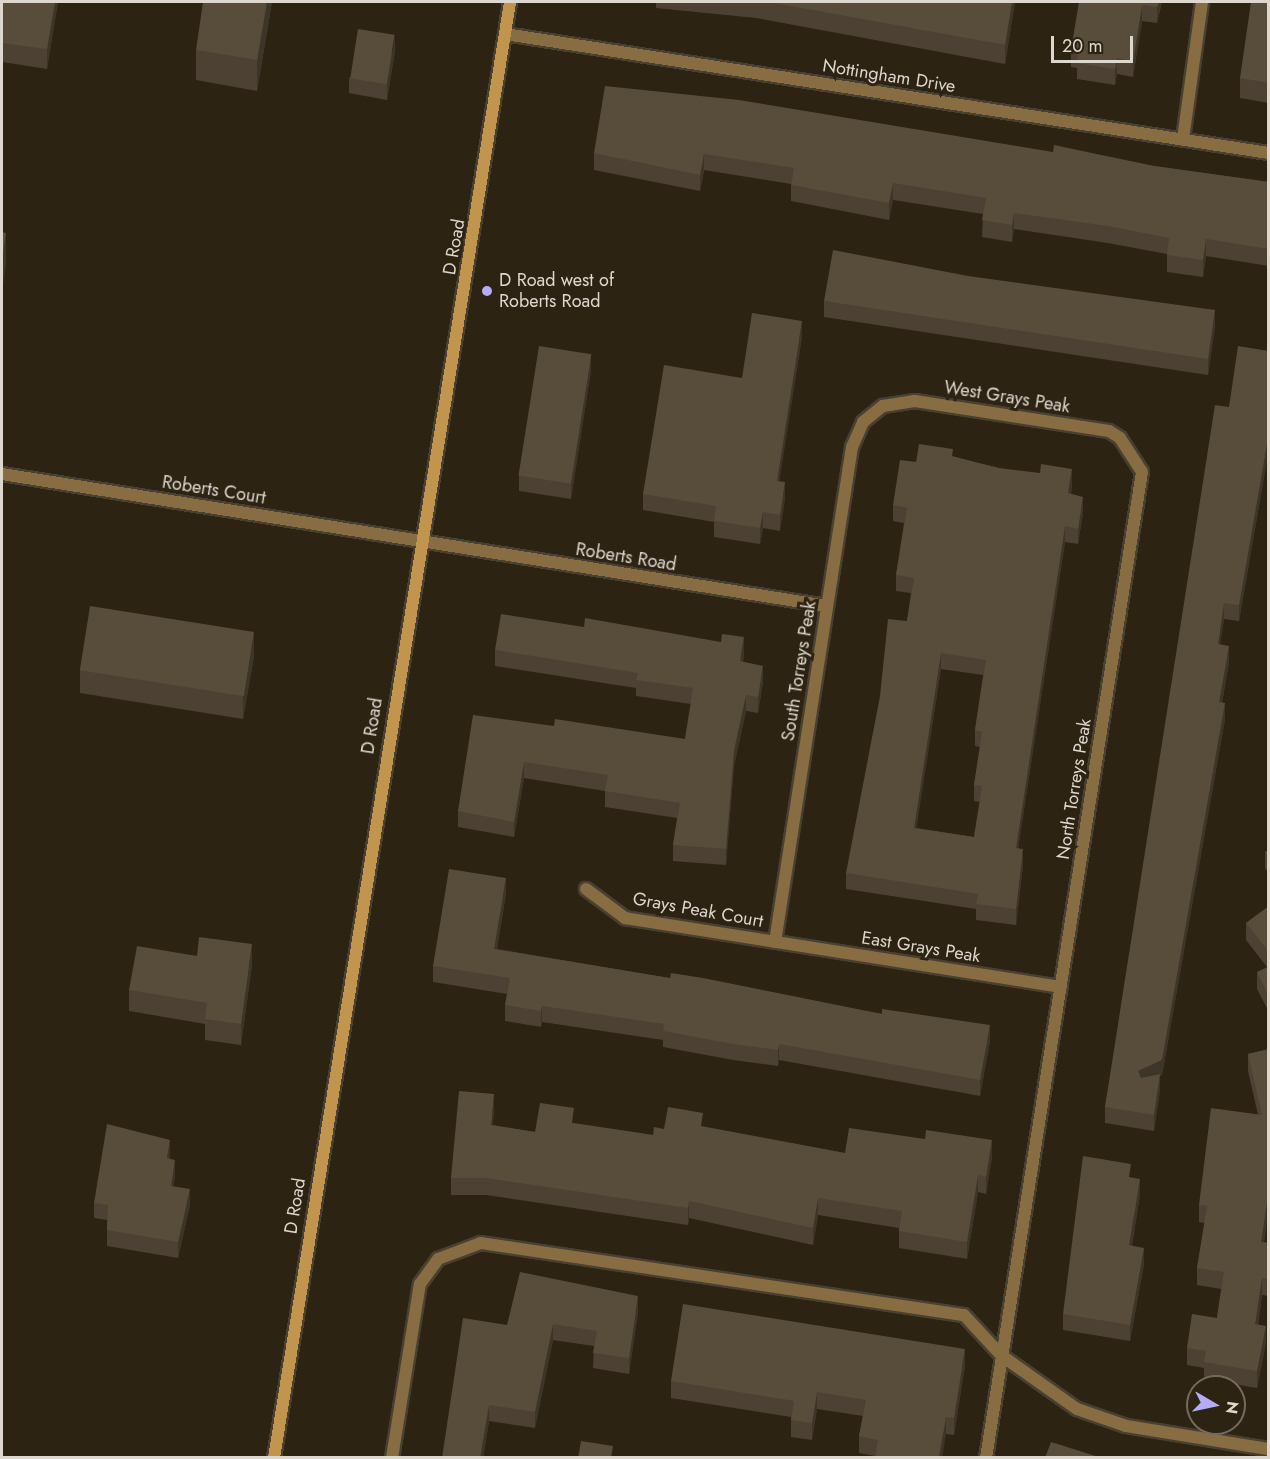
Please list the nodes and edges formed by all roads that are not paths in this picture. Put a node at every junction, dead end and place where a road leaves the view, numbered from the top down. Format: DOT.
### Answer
graph roads {
  1 [pos="510,2"];
  2 [pos="1203,2"];
  3 [pos="504,34"];
  4 [pos="1183,140"];
  5 [pos="1269,153"];
  6 [pos="873,412"];
  7 [pos="1130,449"];
  8 [pos="2,474"];
  9 [pos="419,545"];
  10 [pos="827,606"];
  11 [pos="586,889"];
  12 [pos="775,942"];
  13 [pos="1061,987"];
  14 [pos="1002,1356"];
  15 [pos="1269,1449"];
  16 [pos="274,1458"];
  17 [pos="392,1458"];
  18 [pos="986,1458"];
  1 -- 3 [label="street, D Road"];
  2 -- 4 [label="street"];
  3 -- 4 [label="street, Nottingham Drive"];
  3 -- 9 [label="street, D Road"];
  4 -- 5 [label="street, Nottingham Drive"];
  6 -- 7 [label="street, West Grays Peak"];
  6 -- 10 [label="street, South Torreys Peak"];
  7 -- 13 [label="street, North Torreys Peak"];
  8 -- 9 [label="street, Roberts Court"];
  9 -- 10 [label="street, Roberts Road"];
  9 -- 16 [label="street, D Road"];
  10 -- 12 [label="street, South Torreys Peak"];
  11 -- 12 [label="street, Grays Peak Court"];
  12 -- 13 [label="street, East Grays Peak"];
  13 -- 14 [label="street, North Torreys Peak"];
  14 -- 15 [label="street"];
  14 -- 17 [label="street"];
  14 -- 18 [label="street, North Torreys Peak"];
}
